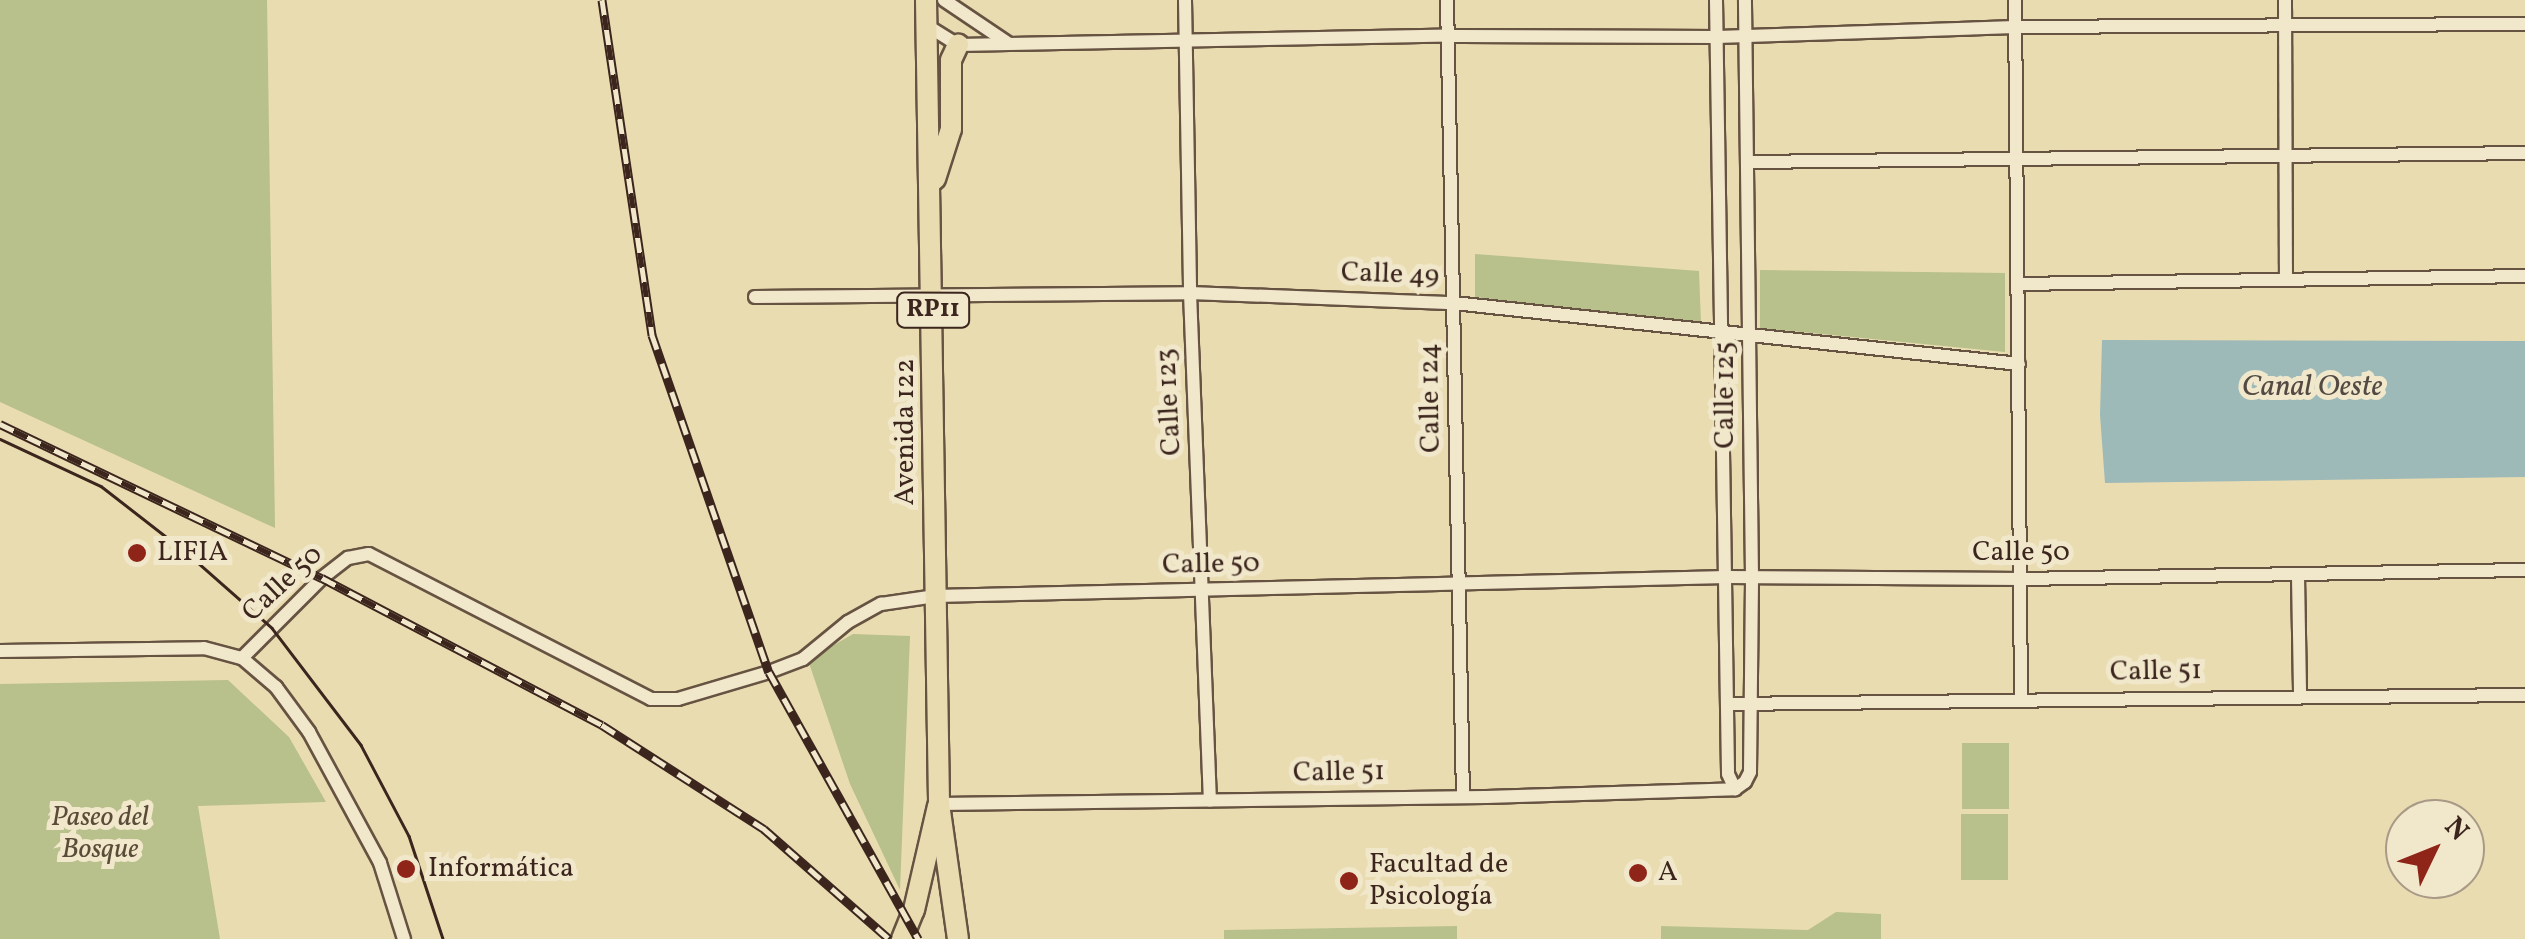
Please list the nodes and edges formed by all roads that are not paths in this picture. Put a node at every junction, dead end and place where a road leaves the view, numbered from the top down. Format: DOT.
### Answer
graph roads {
  1 [pos="926,0"];
  2 [pos="944,0"];
  3 [pos="1184,0"];
  4 [pos="1448,0"];
  5 [pos="1716,0"];
  6 [pos="1745,0"];
  7 [pos="2015,0"];
  8 [pos="2285,0"];
  9 [pos="2525,24"];
  10 [pos="926,25"];
  11 [pos="2015,27"];
  12 [pos="2286,28"];
  13 [pos="1746,34"];
  14 [pos="1448,36"];
  15 [pos="1716,37"];
  16 [pos="1184,39"];
  17 [pos="1010,44"];
  18 [pos="958,46"];
  19 [pos="2525,153"];
  20 [pos="2017,158"];
  21 [pos="2282,158"];
  22 [pos="1748,162"];
  23 [pos="930,195"];
  24 [pos="2525,276"];
  25 [pos="2286,278"];
  26 [pos="2018,284"];
  27 [pos="1190,292"];
  28 [pos="933,297"];
  29 [pos="755,298"];
  30 [pos="1454,302"];
  31 [pos="1724,334"];
  32 [pos="1750,336"];
  33 [pos="2019,364"];
  34 [pos="2525,570"];
  35 [pos="2298,576"];
  36 [pos="1727,577"];
  37 [pos="1752,577"];
  38 [pos="2022,579"];
  39 [pos="1459,587"];
  40 [pos="1204,590"];
  41 [pos="935,596"];
  42 [pos="0,651"];
  43 [pos="242,658"];
  44 [pos="2300,694"];
  45 [pos="2525,695"];
  46 [pos="2021,701"];
  47 [pos="1729,704"];
  48 [pos="1748,704"];
  49 [pos="1737,788"];
  50 [pos="1463,796"];
  51 [pos="1210,801"];
  52 [pos="938,804"];
  53 [pos="404,939"];
  54 [pos="902,939"];
  55 [pos="958,939"];
  1 -- 10 [label="highway, Avenida 122 / RP11"];
  2 -- 17 [label="street"];
  3 -- 16 [label="street, Calle 123"];
  4 -- 14 [label="street, Calle 124"];
  5 -- 15 [label="street, Calle 125"];
  6 -- 13 [label="street, Calle 125"];
  7 -- 11 [label="street"];
  8 -- 12 [label="street"];
  9 -- 12 [label="street"];
  10 -- 18 [label="street"];
  10 -- 23 [label="highway, Avenida 122 / RP11"];
  11 -- 12 [label="street"];
  11 -- 13 [label="street"];
  11 -- 20 [label="street"];
  12 -- 21 [label="street"];
  13 -- 15 [label="street"];
  13 -- 22 [label="street, Calle 125"];
  14 -- 15 [label="street"];
  14 -- 16 [label="street"];
  14 -- 30 [label="street, Calle 124"];
  15 -- 31 [label="street, Calle 125"];
  16 -- 17 [label="street"];
  16 -- 27 [label="street, Calle 123"];
  17 -- 18 [label="street"];
  18 -- 23 [label="highway"];
  19 -- 21 [label="street"];
  20 -- 21 [label="street"];
  20 -- 22 [label="street"];
  20 -- 26 [label="street"];
  21 -- 25 [label="street"];
  22 -- 32 [label="street, Calle 125"];
  23 -- 28 [label="highway, Avenida 122 / RP11"];
  24 -- 25 [label="street"];
  25 -- 26 [label="street"];
  26 -- 33 [label="street"];
  27 -- 28 [label="street, Calle 49"];
  27 -- 30 [label="street, Calle 49"];
  27 -- 40 [label="street, Calle 123"];
  28 -- 29 [label="street, Calle 49"];
  28 -- 41 [label="highway, Avenida 122 / RP11"];
  30 -- 31 [label="street, Calle 49"];
  30 -- 39 [label="street, Calle 124"];
  31 -- 32 [label="street, Calle 49"];
  31 -- 36 [label="street, Calle 125"];
  32 -- 33 [label="street, Calle 49"];
  32 -- 37 [label="street, Calle 125"];
  33 -- 38 [label="street"];
  34 -- 35 [label="street, Calle 50"];
  35 -- 38 [label="street, Calle 50"];
  35 -- 44 [label="street"];
  36 -- 37 [label="street, Calle 50"];
  36 -- 39 [label="street, Calle 50"];
  36 -- 47 [label="street, Calle 125"];
  37 -- 38 [label="street, Calle 50"];
  37 -- 48 [label="street, Calle 125"];
  38 -- 46 [label="street"];
  39 -- 40 [label="street, Calle 50"];
  39 -- 50 [label="street, Calle 124"];
  40 -- 41 [label="street, Calle 50"];
  40 -- 51 [label="street, Calle 123"];
  41 -- 43 [label="street, Calle 50"];
  41 -- 52 [label="highway, Avenida 122 / RP11"];
  42 -- 43 [label="street, Calle 50"];
  43 -- 53 [label="street"];
  44 -- 45 [label="street, Calle 51"];
  44 -- 46 [label="street, Calle 51"];
  46 -- 48 [label="street, Calle 51"];
  47 -- 48 [label="street, Calle 51"];
  47 -- 49 [label="street, Calle 125"];
  48 -- 49 [label="street, Calle 125"];
  49 -- 50 [label="street, Calle 51"];
  50 -- 51 [label="street, Calle 51"];
  51 -- 52 [label="street, Calle 51"];
  52 -- 54 [label="highway, Avenida 122 / RP11"];
  52 -- 55 [label="highway, Avenida 122 / RP11"];
}
